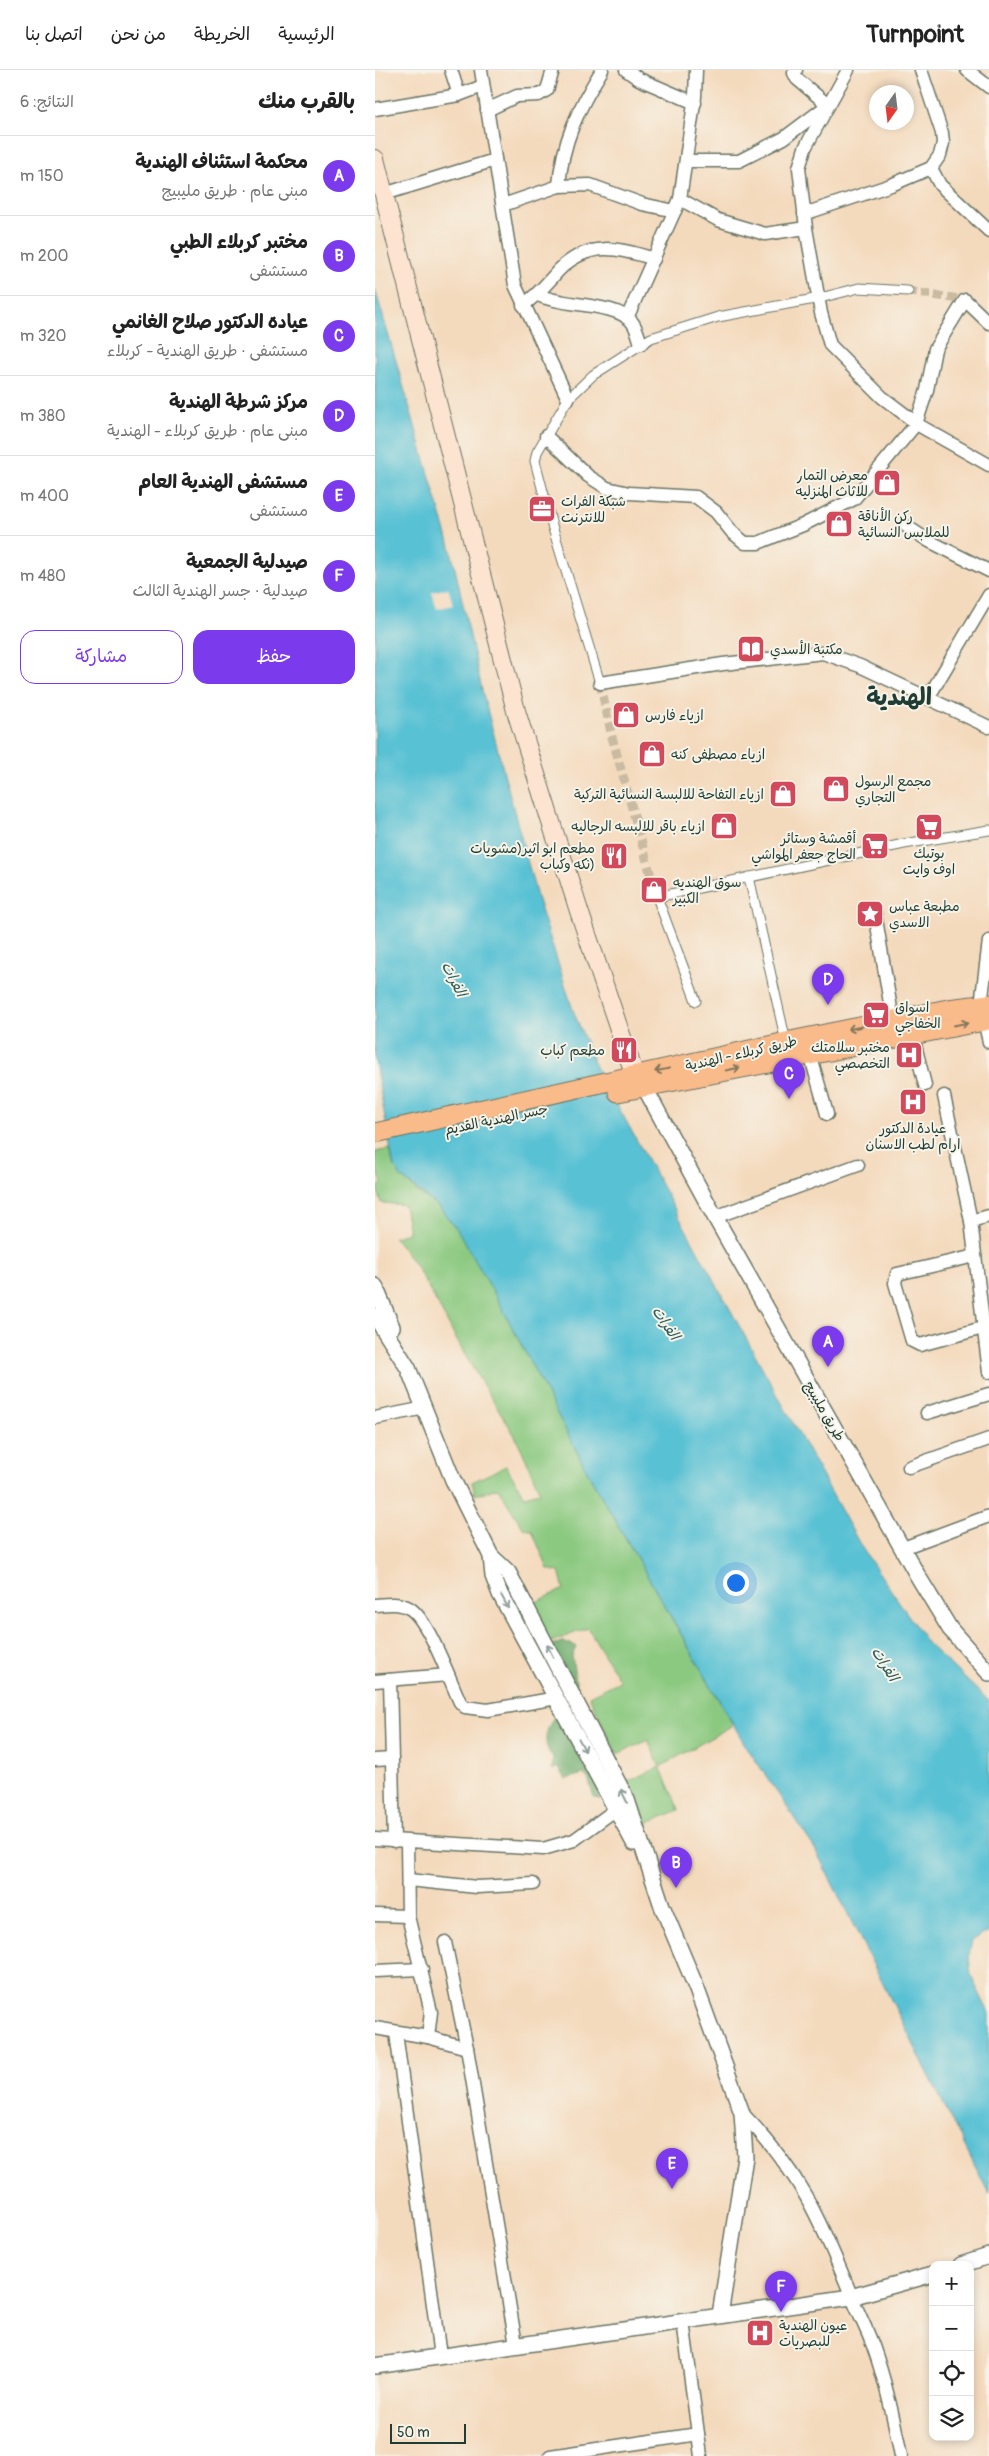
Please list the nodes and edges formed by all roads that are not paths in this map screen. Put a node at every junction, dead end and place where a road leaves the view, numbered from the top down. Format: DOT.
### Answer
graph roads {
  1 [pos="451,70"];
  2 [pos="481,70"];
  3 [pos="553,70"];
  4 [pos="602,70"];
  5 [pos="626,70"];
  6 [pos="696,70"];
  7 [pos="796,70"];
  8 [pos="848,70"];
  9 [pos="921,70"];
  10 [pos="967,70"];
  11 [pos="483,86"];
  12 [pos="989,86"];
  13 [pos="459,95"];
  14 [pos="695,103"];
  15 [pos="828,105"];
  16 [pos="375,109"];
  17 [pos="487,110"];
  18 [pos="375,159"];
  19 [pos="495,160"];
  20 [pos="687,161"];
  21 [pos="931,168"];
  22 [pos="559,186"];
  23 [pos="384,194"];
  24 [pos="681,199"];
  25 [pos="503,205"];
  26 [pos="675,211"];
  27 [pos="804,214"];
  28 [pos="806,228"];
  29 [pos="989,231"];
  30 [pos="654,260"];
  31 [pos="908,291"];
  32 [pos="538,296"];
  33 [pos="820,298"];
  34 [pos="523,304"];
  35 [pos="627,318"];
  36 [pos="989,323"];
  37 [pos="641,344"];
  38 [pos="568,398"];
  39 [pos="917,424"];
  40 [pos="546,436"];
  41 [pos="989,466"];
  42 [pos="906,526"];
  43 [pos="989,570"];
  44 [pos="989,595"];
  45 [pos="984,611"];
  46 [pos="600,683"];
  47 [pos="928,698"];
  48 [pos="989,727"];
  49 [pos="989,830"];
  50 [pos="749,877"];
  51 [pos="875,913"];
  52 [pos="989,941"];
  53 [pos="696,1001"];
  54 [pos="986,1012"];
  55 [pos="893,1020"];
  56 [pos="912,1033"];
  57 [pos="786,1042"];
  58 [pos="989,1042"];
  59 [pos="810,1054"];
  60 [pos="640,1082"];
  61 [pos="925,1085"];
  62 [pos="614,1087"];
  63 [pos="944,1096"];
  64 [pos="827,1114"];
  65 [pos="375,1133"];
  66 [pos="375,1146"];
  67 [pos="858,1165"];
  68 [pos="989,1216"];
  69 [pos="715,1217"];
  70 [pos="971,1222"];
  71 [pos="975,1256"];
  72 [pos="375,1286"];
  73 [pos="375,1316"];
  74 [pos="983,1328"];
  75 [pos="987,1341"];
  76 [pos="408,1368"];
  77 [pos="989,1372"];
  78 [pos="989,1394"];
  79 [pos="425,1408"];
  80 [pos="927,1413"];
  81 [pos="375,1418"];
  82 [pos="989,1439"];
  83 [pos="909,1467"];
  84 [pos="989,1516"];
  85 [pos="903,1548"];
  86 [pos="491,1556"];
  87 [pos="375,1605"];
  88 [pos="989,1673"];
  89 [pos="448,1675"];
  90 [pos="390,1680"];
  91 [pos="375,1682"];
  92 [pos="557,1698"];
  93 [pos="392,1758"];
  94 [pos="375,1760"];
  95 [pos="615,1810"];
  96 [pos="375,1839"];
  97 [pos="394,1841"];
  98 [pos="407,1842"];
  99 [pos="652,1874"];
  100 [pos="408,1880"];
  101 [pos="533,1884"];
  102 [pos="375,1915"];
  103 [pos="409,1916"];
  104 [pos="445,1942"];
  105 [pos="421,1970"];
  106 [pos="375,1971"];
  107 [pos="375,2028"];
  108 [pos="396,2033"];
  109 [pos="427,2037"];
  110 [pos="467,2048"];
  111 [pos="742,2113"];
  112 [pos="989,2256"];
  113 [pos="973,2261"];
  114 [pos="927,2275"];
  115 [pos="851,2297"];
  116 [pos="720,2315"];
  117 [pos="683,2321"];
  118 [pos="516,2345"];
  119 [pos="440,2356"];
  120 [pos="375,2366"];
  121 [pos="698,2434"];
  122 [pos="550,2456"];
  123 [pos="701,2456"];
  124 [pos="901,2456"];
  1 -- 13 [label="street"];
  2 -- 11 [label="street"];
  3 -- 17 [label="street"];
  4 -- 22 [label="street"];
  5 -- 14 [label="street"];
  6 -- 14 [label="street"];
  7 -- 15 [label="street"];
  8 -- 15 [label="street"];
  9 -- 21 [label="street"];
  10 -- 12 [label="street"];
  11 -- 13 [label="street"];
  11 -- 17 [label="street"];
  13 -- 16 [label="street"];
  14 -- 20 [label="street"];
  15 -- 20 [label="street"];
  15 -- 27 [label="street"];
  17 -- 19 [label="street"];
  18 -- 23 [label="main road"];
  19 -- 23 [label="street"];
  19 -- 25 [label="street"];
  20 -- 24 [label="street"];
  21 -- 27 [label="street"];
  21 -- 29 [label="street"];
  22 -- 25 [label="street"];
  22 -- 26 [label="street"];
  23 -- 60 [label="main road"];
  24 -- 26 [label="street"];
  24 -- 28 [label="street"];
  25 -- 34 [label="street"];
  26 -- 30 [label="street"];
  27 -- 28 [label="street"];
  28 -- 33 [label="street"];
  30 -- 32 [label="street"];
  30 -- 35 [label="street"];
  31 -- 33 [label="street"];
  32 -- 34 [label="street"];
  32 -- 35 [label="street"];
  33 -- 37 [label="street"];
  33 -- 39 [label="street"];
  34 -- 38 [label="street"];
  35 -- 37 [label="street"];
  36 -- 39 [label="street"];
  37 -- 38 [label="street"];
  38 -- 40 [label="street"];
  39 -- 40 [label="street"];
  39 -- 41 [label="street"];
  40 -- 46 [label="street"];
  42 -- 43 [label="street"];
  44 -- 45 [label="street"];
  45 -- 47 [label="street"];
  46 -- 47 [label="street"];
  47 -- 48 [label="street"];
  49 -- 50 [label="street"];
  50 -- 53 [label="street"];
  50 -- 57 [label="street"];
  51 -- 55 [label="street"];
  52 -- 54 [label="street"];
  54 -- 55 [label="main road, طريق كربلاء - الهندية"];
  56 -- 54 [label="main road, one-way"];
  54 -- 58 [label="street"];
  55 -- 57 [label="main road, طريق كربلاء - الهندية, one-way"];
  56 -- 59 [label="main road"];
  56 -- 61 [label="street"];
  57 -- 60 [label="main road, طريق كربلاء - الهندية, one-way"];
  60 -- 59 [label="main road, one-way"];
  59 -- 64 [label="street"];
  60 -- 62 [label="main road, طريق كربلاء - الهندية"];
  60 -- 69 [label="street, طريق مليبيج"];
  62 -- 65 [label="main road, جسر الهندية القديم"];
  62 -- 66 [label="main road, جسر الهندية القديم"];
  63 -- 70 [label="street"];
  67 -- 69 [label="street"];
  68 -- 70 [label="street"];
  69 -- 85 [label="street, طريق مليبيج"];
  70 -- 71 [label="street"];
  71 -- 74 [label="street"];
  71 -- 74 [label="street"];
  72 -- 76 [label="street"];
  73 -- 76 [label="street"];
  74 -- 75 [label="street"];
  75 -- 77 [label="street"];
  76 -- 79 [label="street"];
  78 -- 80 [label="street"];
  79 -- 81 [label="street"];
  79 -- 86 [label="street"];
  82 -- 83 [label="street"];
  84 -- 85 [label="street"];
  85 -- 88 [label="street, طريق مليبيج"];
  86 -- 92 [label="street, one-way"];
  99 -- 86 [label="street, one-way"];
  87 -- 89 [label="street"];
  89 -- 90 [label="street"];
  89 -- 92 [label="street"];
  90 -- 91 [label="street"];
  90 -- 93 [label="street"];
  92 -- 95 [label="street, one-way"];
  93 -- 94 [label="street"];
  93 -- 97 [label="street"];
  95 -- 98 [label="street"];
  95 -- 99 [label="street"];
  96 -- 97 [label="street"];
  97 -- 98 [label="street"];
  98 -- 100 [label="street"];
  99 -- 111 [label="street"];
  100 -- 101 [label="street"];
  100 -- 103 [label="street"];
  102 -- 103 [label="street"];
  103 -- 105 [label="street"];
  104 -- 110 [label="street"];
  105 -- 106 [label="street"];
  105 -- 109 [label="street"];
  107 -- 108 [label="street"];
  108 -- 109 [label="street"];
  108 -- 119 [label="street"];
  109 -- 110 [label="street"];
  110 -- 118 [label="street"];
  111 -- 115 [label="street"];
  111 -- 116 [label="street"];
  112 -- 113 [label="street"];
  114 -- 115 [label="street"];
  115 -- 116 [label="street"];
  115 -- 124 [label="street"];
  116 -- 117 [label="street"];
  117 -- 118 [label="street"];
  117 -- 121 [label="street"];
  118 -- 119 [label="street"];
  119 -- 120 [label="street"];
  121 -- 122 [label="street"];
  121 -- 123 [label="street"];
}
